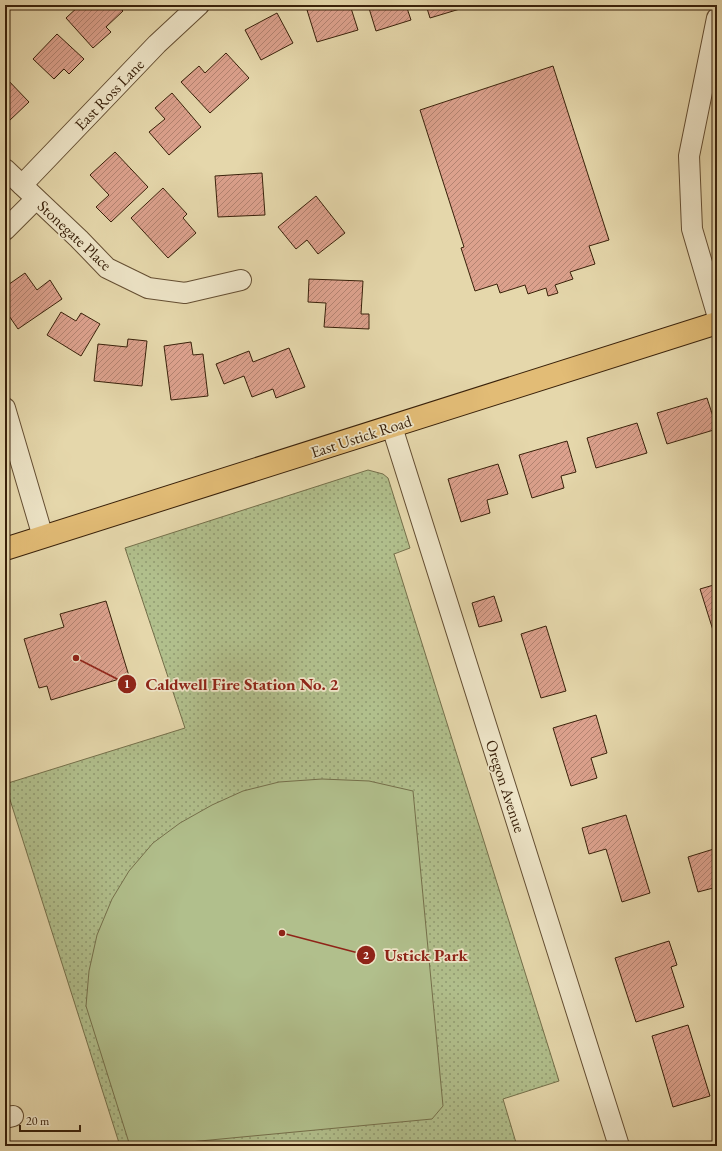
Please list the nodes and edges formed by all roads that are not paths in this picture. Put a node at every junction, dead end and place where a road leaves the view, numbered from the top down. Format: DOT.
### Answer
graph roads {
  1 [pos="199,5"];
  2 [pos="717,18"];
  3 [pos="18,182"];
  4 [pos="5,230"];
  5 [pos="241,280"];
  6 [pos="717,314"];
  7 [pos="717,323"];
  8 [pos="5,408"];
  9 [pos="392,427"];
  10 [pos="43,537"];
  11 [pos="5,550"];
  12 [pos="619,1146"];
  1 -- 3 [label="street, East Ross Lane"];
  2 -- 6 [label="street"];
  3 -- 4 [label="street, East Ross Lane"];
  3 -- 5 [label="street, Stonegate Place"];
  7 -- 9 [label="main road, East Ustick Road"];
  8 -- 10 [label="street"];
  9 -- 10 [label="main road, East Ustick Road"];
  9 -- 12 [label="street, Oregon Avenue"];
  10 -- 11 [label="main road, East Ustick Road"];
}
